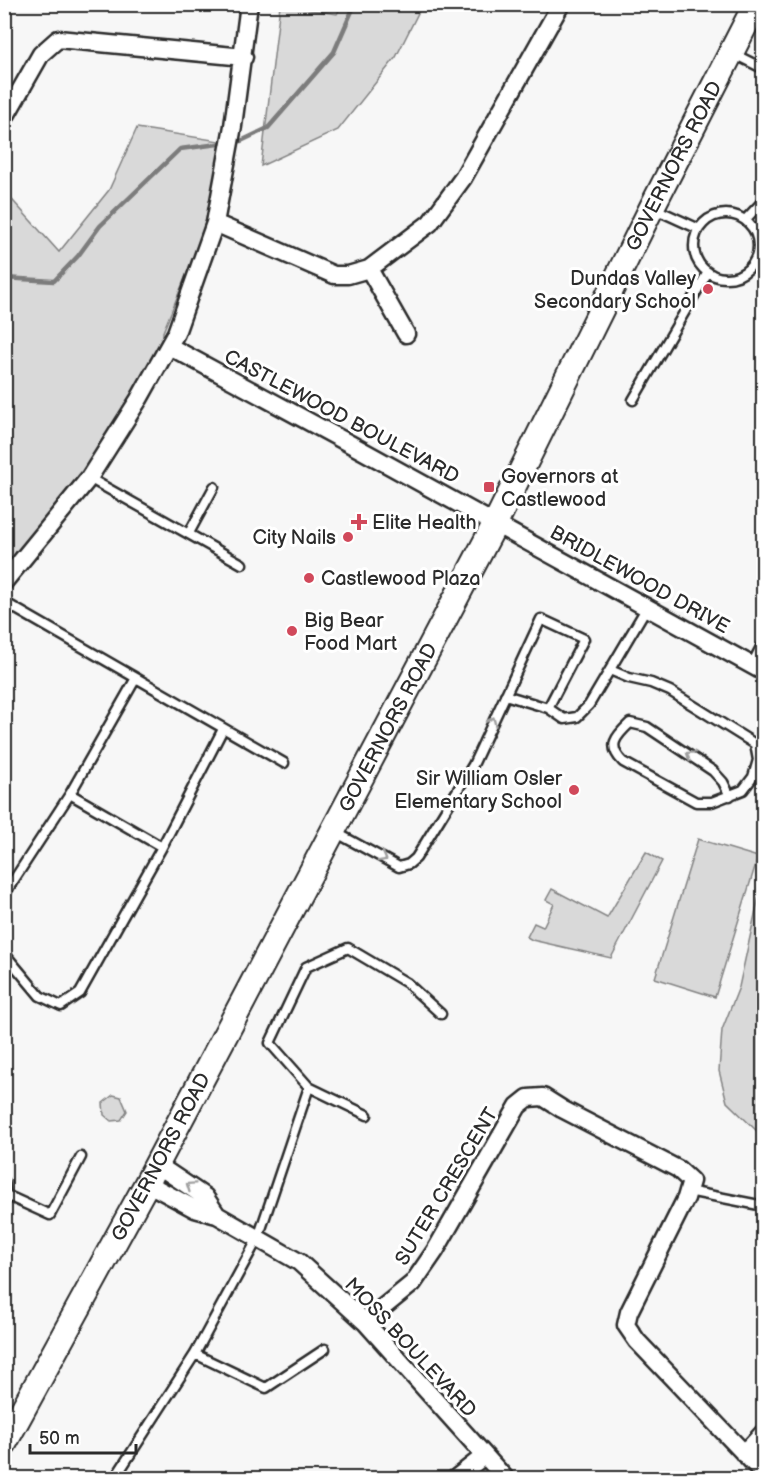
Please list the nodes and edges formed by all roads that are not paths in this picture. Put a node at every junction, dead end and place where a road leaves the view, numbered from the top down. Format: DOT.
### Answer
graph roads {
  1 [pos="249,4"];
  2 [pos="561,4"];
  3 [pos="756,4"];
  4 [pos="732,53"];
  5 [pos="244,57"];
  6 [pos="764,69"];
  7 [pos="4,119"];
  8 [pos="764,200"];
  9 [pos="652,207"];
  10 [pos="745,220"];
  11 [pos="215,223"];
  12 [pos="699,229"];
  13 [pos="369,269"];
  14 [pos="708,272"];
  15 [pos="406,334"];
  16 [pos="169,346"];
  17 [pos="633,400"];
  18 [pos="89,478"];
  19 [pos="214,487"];
  20 [pos="495,524"];
  21 [pos="189,533"];
  22 [pos="242,564"];
  23 [pos="4,582"];
  24 [pos="4,602"];
  25 [pos="647,608"];
  26 [pos="764,650"];
  27 [pos="610,670"];
  28 [pos="759,670"];
  29 [pos="136,678"];
  30 [pos="505,695"];
  31 [pos="548,708"];
  32 [pos="223,729"];
  33 [pos="284,763"];
  34 [pos="70,794"];
  35 [pos="729,796"];
  36 [pos="332,830"];
  37 [pos="162,847"];
  38 [pos="4,895"];
  39 [pos="4,953"];
  40 [pos="441,1014"];
  41 [pos="309,1087"];
  42 [pos="366,1115"];
  43 [pos="81,1157"];
  44 [pos="151,1173"];
  45 [pos="4,1181"];
  46 [pos="688,1191"];
  47 [pos="5,1196"];
  48 [pos="764,1206"];
  49 [pos="258,1238"];
  50 [pos="365,1322"];
  51 [pos="325,1349"];
  52 [pos="195,1354"];
  53 [pos="764,1432"];
  54 [pos="4,1444"];
  55 [pos="744,1454"];
  56 [pos="484,1456"];
  57 [pos="764,1474"];
  58 [pos="115,1479"];
  59 [pos="456,1479"];
  60 [pos="505,1479"];
  1 -- 5 [label="street"];
  2 -- 13 [label="street"];
  3 -- 4 [label="main road, GOVERNORS ROAD"];
  4 -- 6 [label="lane"];
  4 -- 9 [label="main road, GOVERNORS ROAD"];
  5 -- 7 [label="street"];
  5 -- 11 [label="street"];
  8 -- 10 [label="lane"];
  9 -- 12 [label="lane"];
  9 -- 20 [label="main road, GOVERNORS ROAD"];
  10 -- 12 [label="lane"];
  10 -- 14 [label="lane"];
  11 -- 13 [label="street"];
  11 -- 16 [label="street"];
  12 -- 14 [label="lane"];
  13 -- 15 [label="street"];
  14 -- 17 [label="lane"];
  16 -- 18 [label="street"];
  16 -- 20 [label="street, CASTLEWOOD BOULEVARD"];
  18 -- 21 [label="lane"];
  18 -- 23 [label="street"];
  19 -- 21 [label="lane"];
  20 -- 25 [label="street, BRIDLEWOOD DRIVE"];
  20 -- 36 [label="main road, GOVERNORS ROAD"];
  21 -- 22 [label="lane"];
  24 -- 29 [label="lane"];
  25 -- 27 [label="lane"];
  25 -- 28 [label="street, BRIDLEWOOD DRIVE"];
  26 -- 28 [label="street"];
  27 -- 31 [label="lane"];
  27 -- 35 [label="lane"];
  29 -- 32 [label="lane"];
  29 -- 34 [label="lane"];
  30 -- 31 [label="lane"];
  30 -- 31 [label="lane"];
  36 -- 30 [label="lane, one-way"];
  32 -- 33 [label="lane"];
  32 -- 37 [label="lane"];
  34 -- 37 [label="lane"];
  34 -- 38 [label="lane"];
  35 -- 35 [label="lane, one-way"];
  36 -- 44 [label="main road, GOVERNORS ROAD"];
  37 -- 39 [label="lane"];
  40 -- 41 [label="lane"];
  41 -- 42 [label="lane"];
  41 -- 49 [label="lane"];
  43 -- 47 [label="lane"];
  44 -- 49 [label="street, MOSS BOULEVARD"];
  44 -- 54 [label="main road, GOVERNORS ROAD"];
  45 -- 47 [label="lane"];
  46 -- 48 [label="lane"];
  46 -- 50 [label="street, SUTER CRESCENT"];
  46 -- 55 [label="street"];
  49 -- 50 [label="street, MOSS BOULEVARD"];
  49 -- 52 [label="lane"];
  50 -- 56 [label="street, MOSS BOULEVARD"];
  51 -- 52 [label="lane"];
  52 -- 58 [label="lane"];
  53 -- 55 [label="street"];
  55 -- 57 [label="street"];
  56 -- 59 [label="street"];
  56 -- 60 [label="street, MOSS BOULEVARD"];
}
